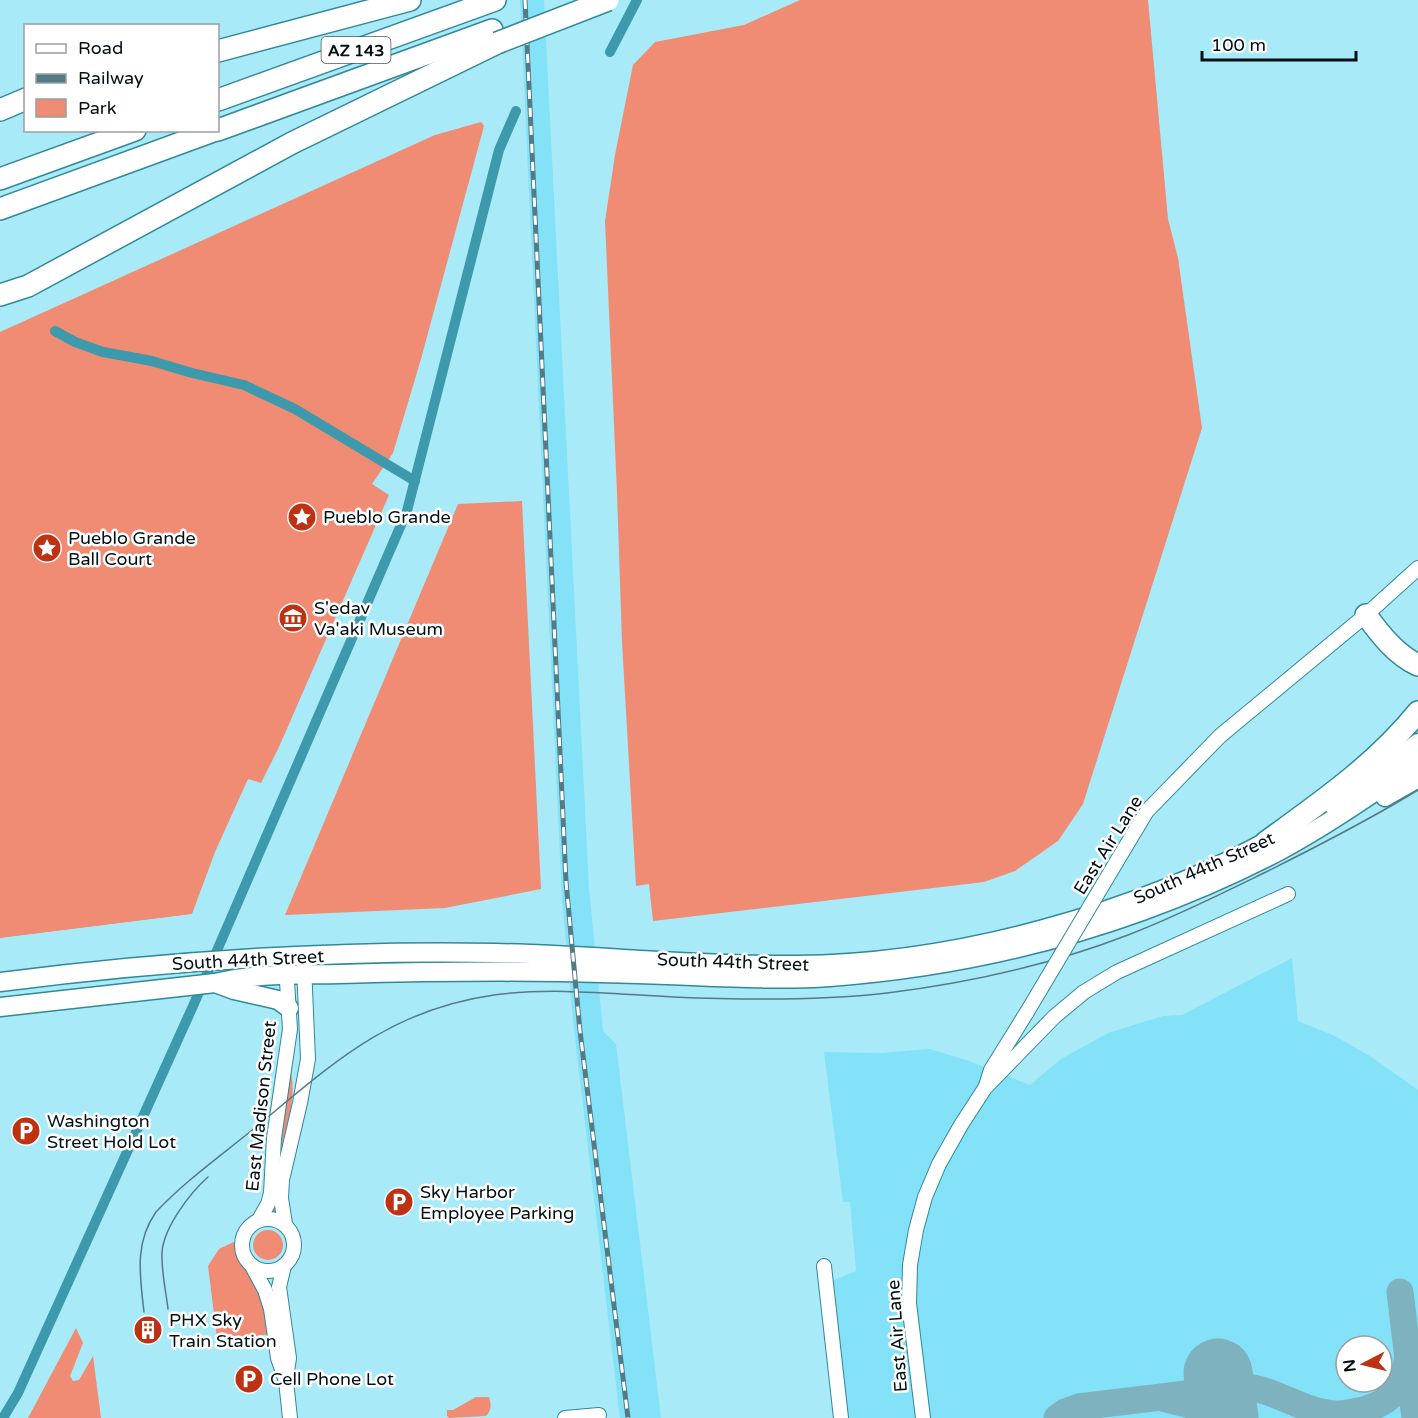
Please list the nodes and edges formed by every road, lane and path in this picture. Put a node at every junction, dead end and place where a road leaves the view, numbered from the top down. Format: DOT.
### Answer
graph roads {
  1 [pos="410,0"];
  2 [pos="495,0"];
  3 [pos="575,0"];
  4 [pos="608,0"];
  5 [pos="495,37"];
  6 [pos="219,51"];
  7 [pos="24,97"];
  8 [pos="24,98"];
  9 [pos="0,99"];
  10 [pos="219,100"];
  11 [pos="0,110"];
  12 [pos="219,129"];
  13 [pos="129,132"];
  14 [pos="212,132"];
  15 [pos="0,179"];
  16 [pos="0,209"];
  17 [pos="36,282"];
  18 [pos="0,296"];
  19 [pos="0,307"];
  20 [pos="1418,568"];
  21 [pos="1366,615"];
  22 [pos="1418,665"];
  23 [pos="1418,712"];
  24 [pos="1418,742"];
  25 [pos="1418,762"];
  26 [pos="1418,778"];
  27 [pos="1274,845"];
  28 [pos="1288,894"];
  29 [pos="295,966"];
  30 [pos="0,982"];
  31 [pos="215,983"];
  32 [pos="0,1006"];
  33 [pos="289,1008"];
  34 [pos="985,1088"];
  35 [pos="259,1220"];
  36 [pos="285,1224"];
  37 [pos="252,1266"];
  38 [pos="284,1266"];
  39 [pos="824,1266"];
  40 [pos="286,1381"];
  41 [pos="599,1415"];
  42 [pos="290,1418"];
  43 [pos="565,1418"];
  44 [pos="841,1418"];
  45 [pos="923,1418"];
  1 -- 6 [label="highway"];
  2 -- 10 [label="highway, AZ 143"];
  3 -- 5 [label="highway, AZ 143"];
  4 -- 5 [label="highway, bridge"];
  5 -- 12 [label="highway, AZ 143"];
  5 -- 17 [label="highway"];
  7 -- 9 [label="highway"];
  8 -- 11 [label="highway"];
  13 -- 15 [label="highway"];
  14 -- 16 [label="highway, AZ 143"];
  17 -- 18 [label="highway"];
  17 -- 19 [label="highway"];
  20 -- 21 [label="street, East Air Lane"];
  21 -- 22 [label="highway"];
  21 -- 34 [label="street, East Air Lane, bridge"];
  23 -- 27 [label="highway"];
  24 -- 27 [label="main road, South 44th Street"];
  25 -- 27 [label="main road, South 44th Street"];
  26 -- 27 [label="main road"];
  27 -- 29 [label="main road, South 44th Street"];
  28 -- 34 [label="street, East Air Lane"];
  29 -- 30 [label="main road, South 44th Street"];
  29 -- 31 [label="main road, South 44th Street"];
  29 -- 33 [label="street, East Madison Street"];
  29 -- 36 [label="street, East Madison Street"];
  31 -- 32 [label="main road, South 44th Street"];
  31 -- 33 [label="main road"];
  33 -- 35 [label="street, East Madison Street"];
  34 -- 45 [label="street, East Air Lane"];
  35 -- 36 [label="street"];
  35 -- 37 [label="street"];
  36 -- 38 [label="street"];
  37 -- 38 [label="street"];
  37 -- 40 [label="street"];
  38 -- 40 [label="street"];
  39 -- 44 [label="street"];
  40 -- 42 [label="street"];
  41 -- 43 [label="street"];
}
